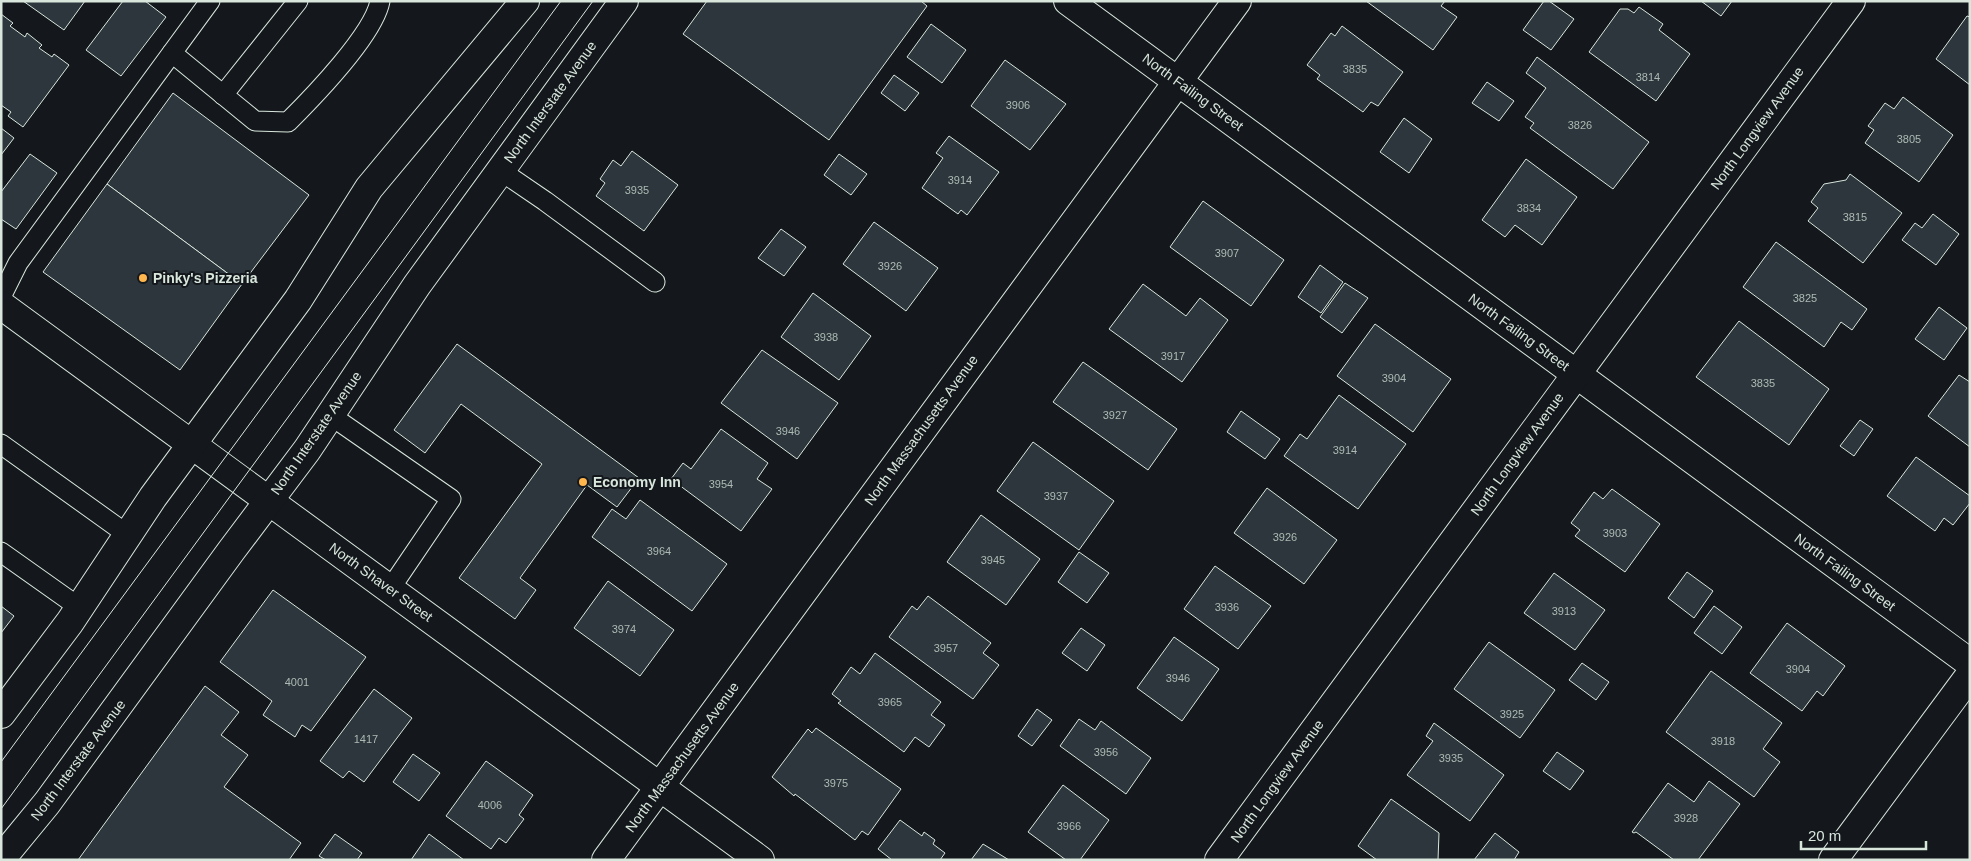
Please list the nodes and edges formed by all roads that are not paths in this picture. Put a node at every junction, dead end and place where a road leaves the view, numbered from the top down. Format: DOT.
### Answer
graph roads {
  1 [pos="210,1"];
  2 [pos="298,1"];
  3 [pos="380,1"];
  4 [pos="525,1"];
  5 [pos="624,1"];
  6 [pos="1068,1"];
  7 [pos="1237,1"];
  8 [pos="1851,1"];
  9 [pos="172,53"];
  10 [pos="1178,81"];
  11 [pos="223,95"];
  12 [pos="500,171"];
  13 [pos="655,282"];
  14 [pos="1,297"];
  15 [pos="1,305"];
  16 [pos="1576,374"];
  17 [pos="330,415"];
  18 [pos="1,444"];
  19 [pos="192,444"];
  20 [pos="269,500"];
  21 [pos="128,535"];
  22 [pos="1,552"];
  23 [pos="390,589"];
  24 [pos="80,608"];
  25 [pos="1970,663"];
  26 [pos="1970,675"];
  27 [pos="1,714"];
  28 [pos="660,787"];
  29 [pos="1,859"];
  30 [pos="606,860"];
  31 [pos="760,860"];
  32 [pos="1219,860"];
  33 [pos="1833,860"];
  1 -- 9 [label="lane"];
  2 -- 11 [label="lane"];
  3 -- 11 [label="lane"];
  4 -- 19 [label="street"];
  5 -- 12 [label="street, North Interstate Avenue"];
  6 -- 10 [label="street, North Failing Street"];
  7 -- 10 [label="street, North Massachusetts Avenue"];
  8 -- 16 [label="street, North Longview Avenue"];
  9 -- 11 [label="lane"];
  9 -- 14 [label="lane"];
  10 -- 16 [label="street, North Failing Street"];
  10 -- 28 [label="street, North Massachusetts Avenue"];
  12 -- 13 [label="lane"];
  12 -- 17 [label="street, North Interstate Avenue"];
  15 -- 19 [label="street, North Shaver Street"];
  16 -- 25 [label="street, North Failing Street"];
  16 -- 32 [label="street, North Longview Avenue"];
  17 -- 20 [label="street, North Interstate Avenue"];
  17 -- 23 [label="lane"];
  18 -- 21 [label="lane"];
  19 -- 20 [label="street, North Shaver Street"];
  19 -- 21 [label="street"];
  20 -- 23 [label="street, North Shaver Street"];
  20 -- 29 [label="street, North Interstate Avenue"];
  21 -- 24 [label="street"];
  22 -- 24 [label="lane"];
  23 -- 28 [label="street, North Shaver Street"];
  24 -- 27 [label="street"];
  26 -- 33 [label="street"];
  28 -- 30 [label="street, North Massachusetts Avenue"];
  28 -- 31 [label="street, North Shaver Street"];
}
